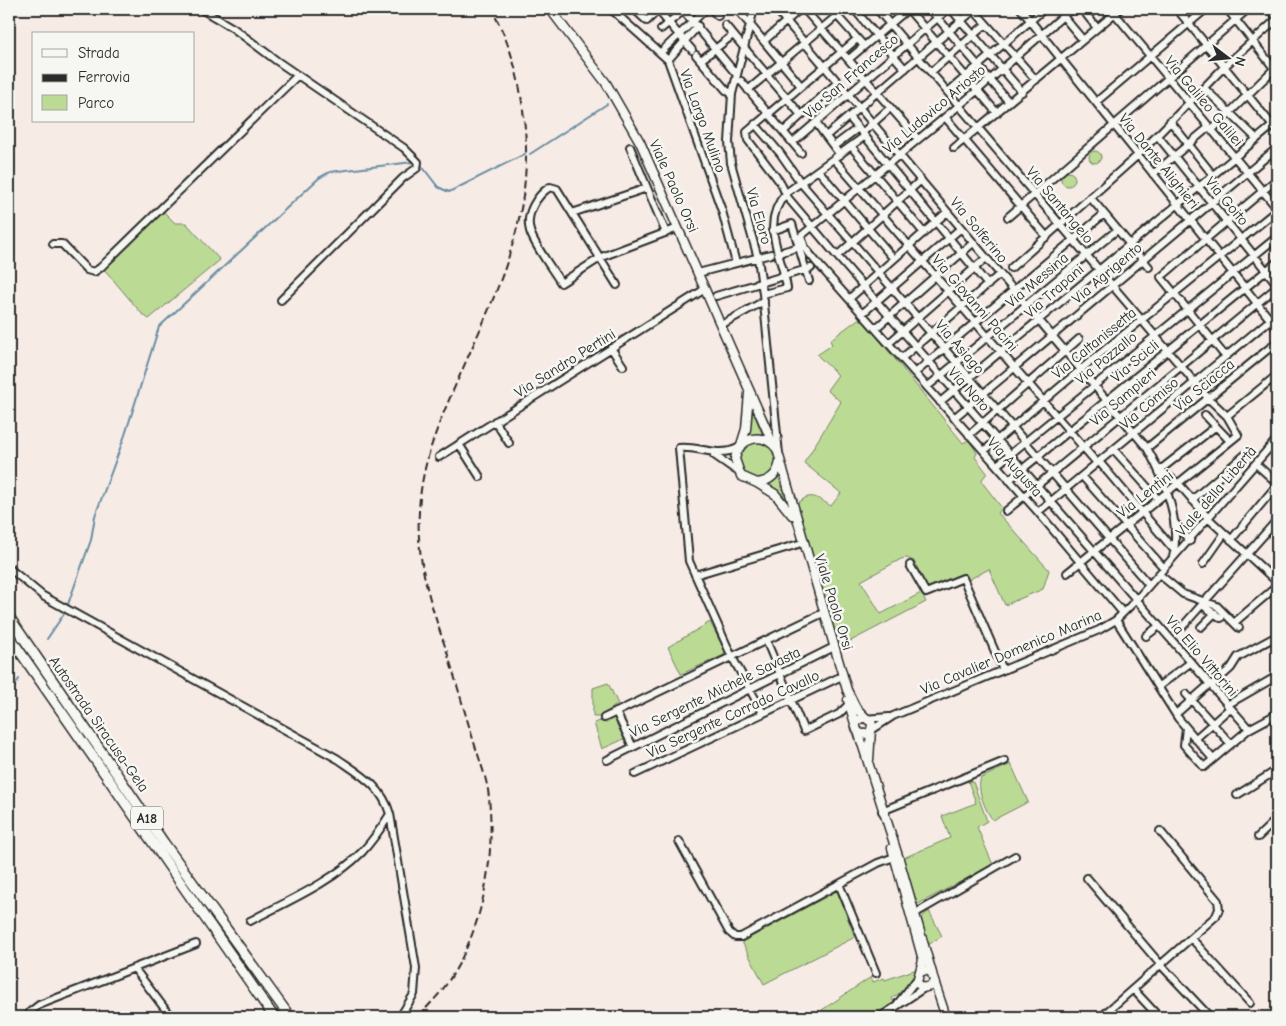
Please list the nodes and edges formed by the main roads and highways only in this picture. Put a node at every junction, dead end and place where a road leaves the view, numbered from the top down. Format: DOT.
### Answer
graph roads {
  1 [pos="550,9"];
  2 [pos="749,389"];
  3 [pos="769,440"];
  4 [pos="740,447"];
  5 [pos="779,458"];
  6 [pos="758,483"];
  7 [pos="796,521"];
  8 [pos="9,617"];
  9 [pos="9,636"];
  10 [pos="847,690"];
  11 [pos="866,719"];
  12 [pos="857,730"];
  13 [pos="872,730"];
  14 [pos="870,769"];
  15 [pos="896,856"];
  16 [pos="918,976"];
  17 [pos="933,977"];
  18 [pos="925,988"];
  19 [pos="945,1013"];
  20 [pos="274,1017"];
  21 [pos="290,1017"];
  1 -- 2 [label="main road, Viale Paolo Orsi"];
  2 -- 3 [label="main road, Viale Paolo Orsi"];
  2 -- 4 [label="main road"];
  3 -- 4 [label="main road"];
  3 -- 5 [label="main road"];
  4 -- 6 [label="main road"];
  5 -- 6 [label="main road"];
  5 -- 7 [label="main road, Viale Paolo Orsi"];
  6 -- 7 [label="main road"];
  7 -- 10 [label="main road, Viale Paolo Orsi"];
  8 -- 21 [label="highway, Autostrada Siracusa-Gela / A18"];
  9 -- 20 [label="highway, Autostrada Siracusa-Gela / A18"];
  10 -- 11 [label="main road"];
  10 -- 12 [label="main road"];
  11 -- 12 [label="main road"];
  11 -- 13 [label="main road"];
  12 -- 13 [label="main road"];
  12 -- 14 [label="main road"];
  13 -- 14 [label="main road"];
  14 -- 15 [label="main road"];
  15 -- 16 [label="main road"];
  15 -- 17 [label="main road"];
  16 -- 17 [label="main road"];
  16 -- 18 [label="main road"];
  17 -- 18 [label="main road"];
  17 -- 19 [label="main road"];
  18 -- 19 [label="main road"];
}
